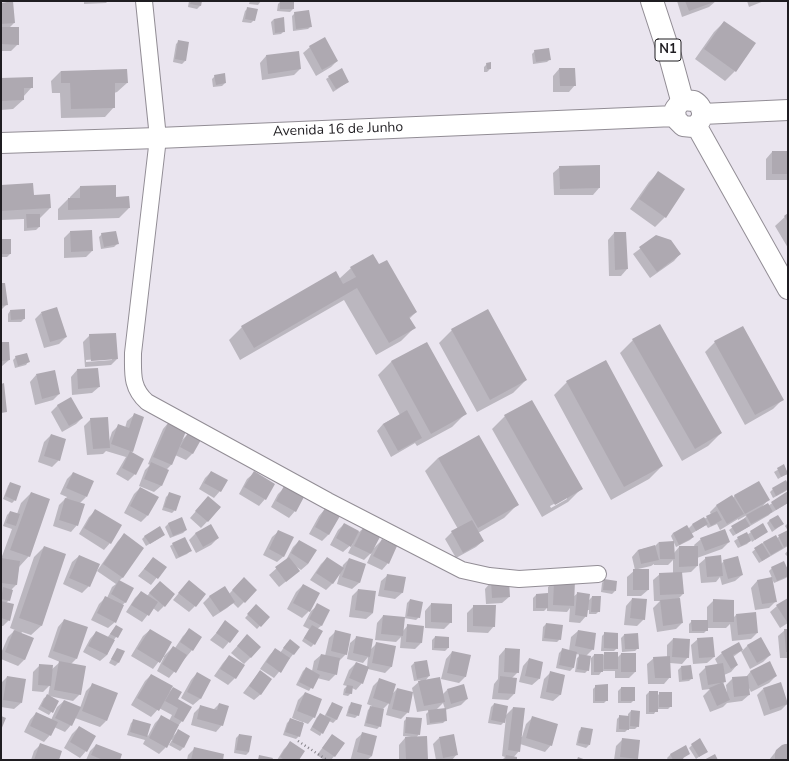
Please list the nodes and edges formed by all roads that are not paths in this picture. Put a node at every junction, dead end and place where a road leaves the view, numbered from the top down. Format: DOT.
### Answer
graph roads {
  1 [pos="144,1"];
  2 [pos="652,1"];
  3 [pos="679,108"];
  4 [pos="788,110"];
  5 [pos="699,120"];
  6 [pos="158,138"];
  7 [pos="1,142"];
  8 [pos="788,288"];
  9 [pos="598,574"];
  1 -- 6 [label="street"];
  2 -- 3 [label="highway, N1"];
  3 -- 5 [label="street"];
  3 -- 6 [label="street, Avenida 16 de Junho"];
  4 -- 5 [label="street"];
  5 -- 8 [label="street"];
  6 -- 7 [label="street, Avenida 16 de Junho"];
  6 -- 9 [label="street"];
}
